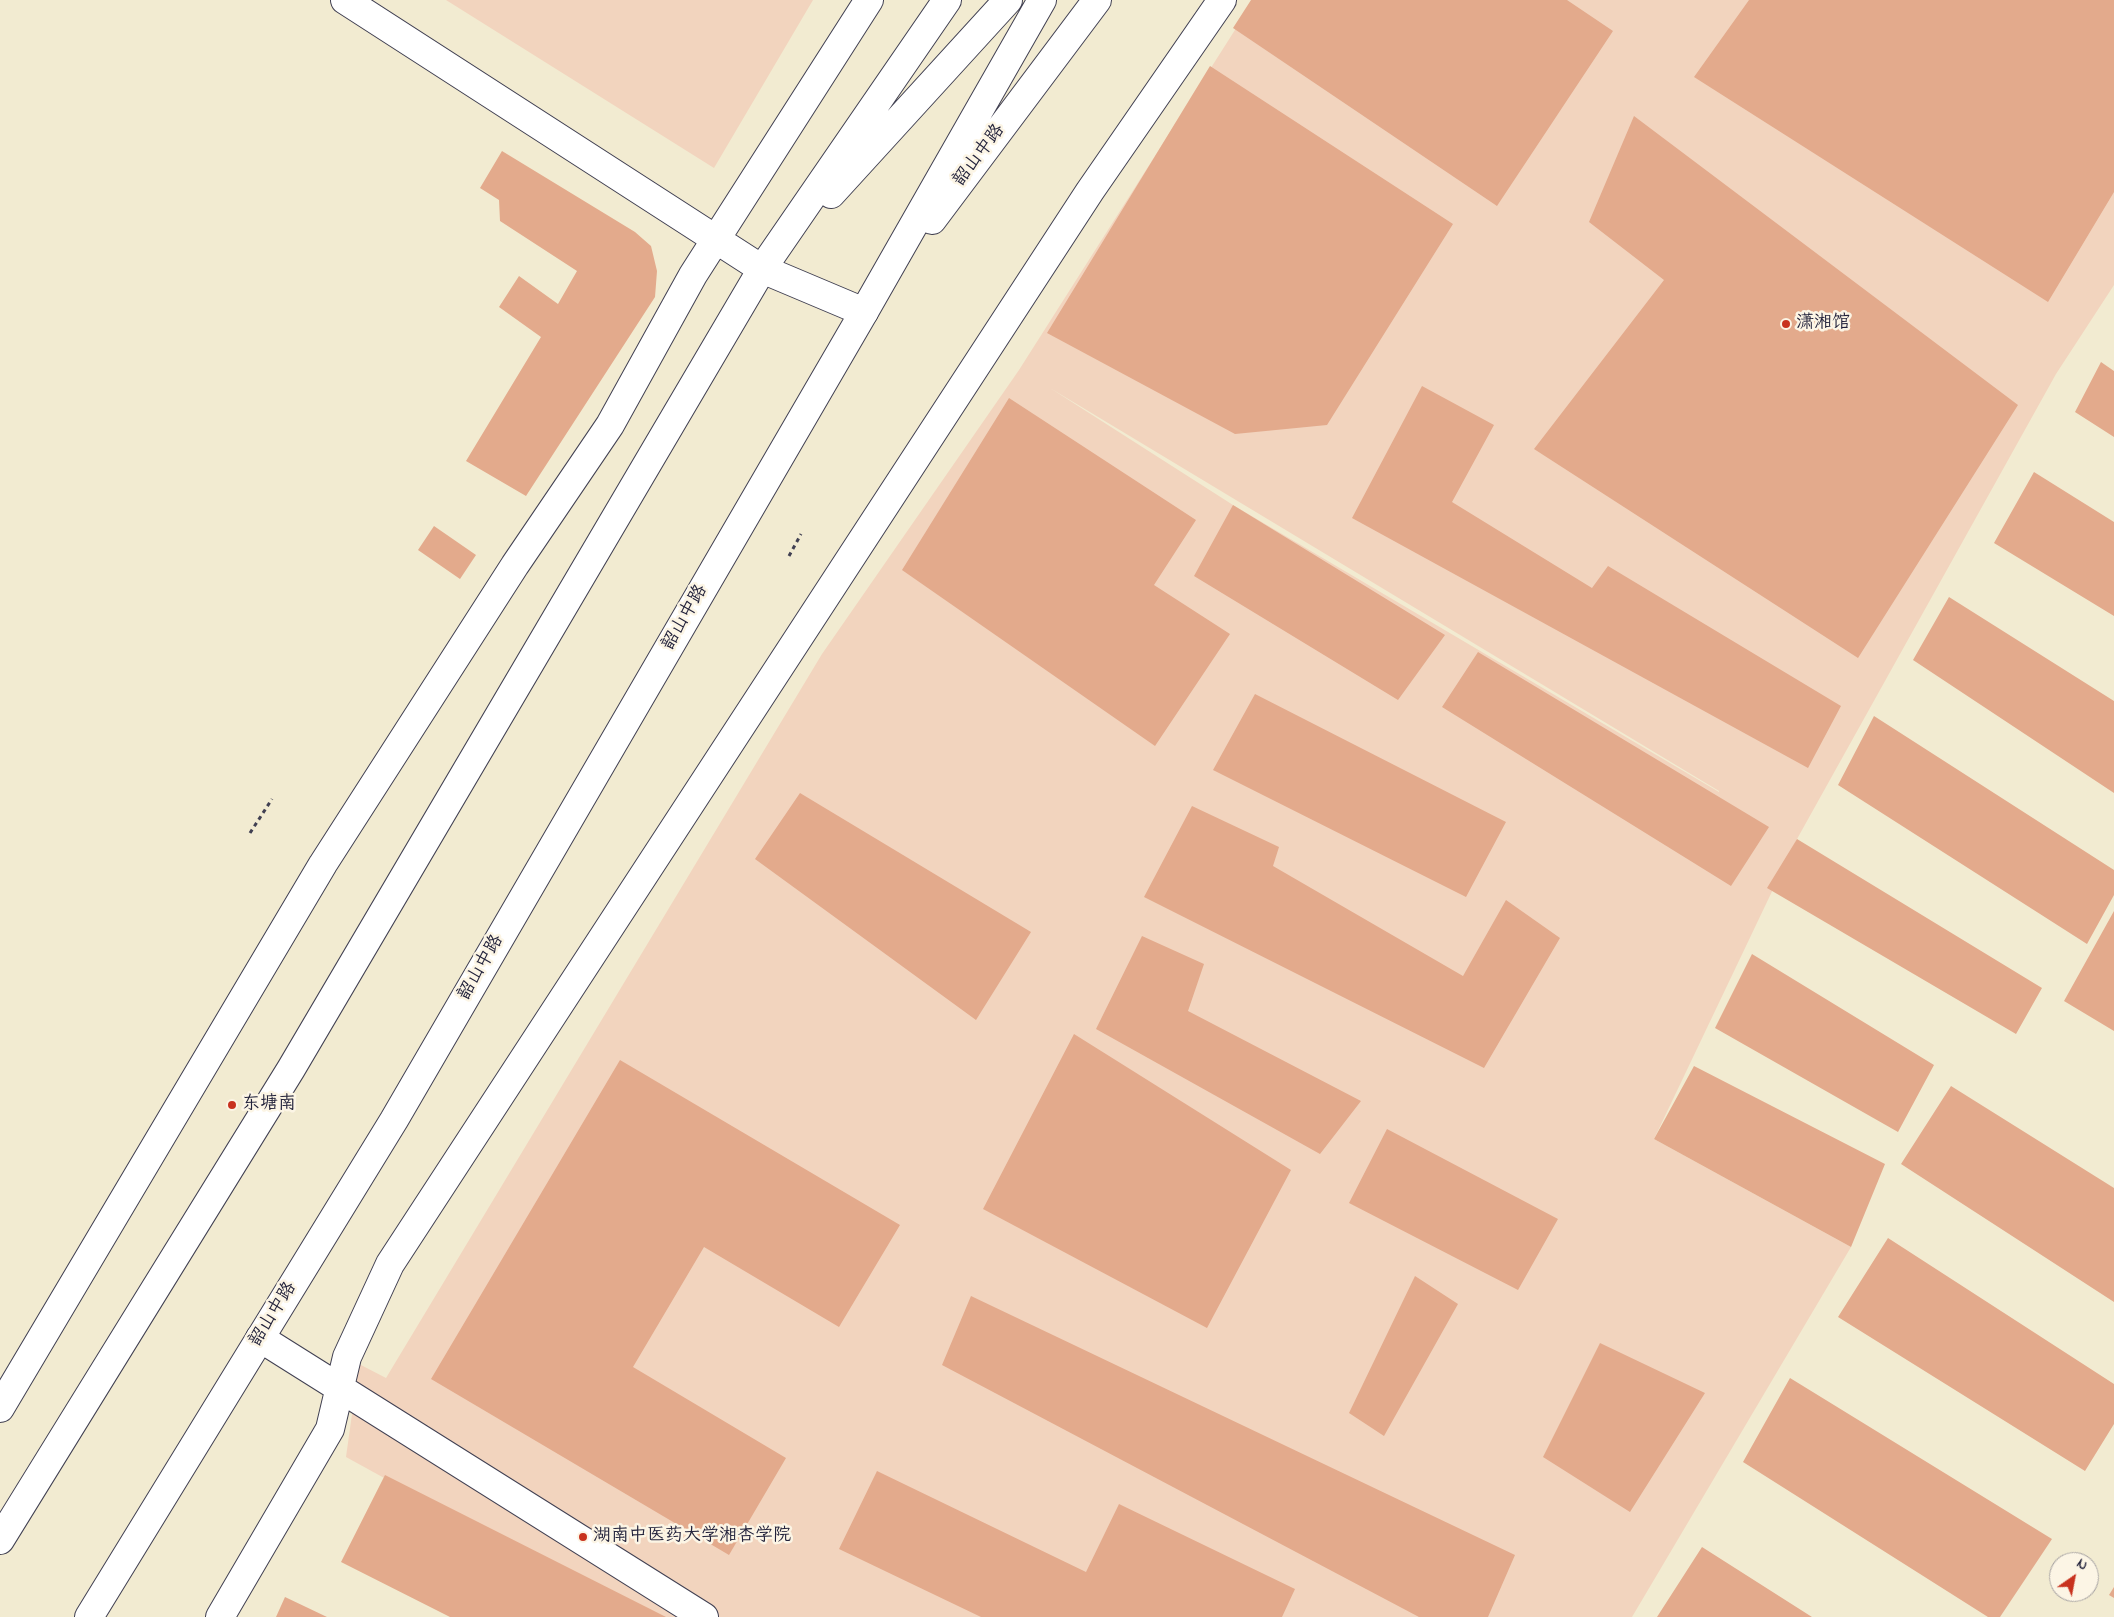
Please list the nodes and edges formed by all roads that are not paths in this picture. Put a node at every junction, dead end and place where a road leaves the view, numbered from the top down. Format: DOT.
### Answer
graph roads {
  1 [pos="345,0"];
  2 [pos="869,0"];
  3 [pos="947,0"];
  4 [pos="1008,0"];
  5 [pos="1097,0"];
  6 [pos="1222,0"];
  7 [pos="1038,5"];
  8 [pos="716,239"];
  9 [pos="762,269"];
  10 [pos="864,312"];
  11 [pos="260,1338"];
  12 [pos="339,1389"];
  13 [pos="0,1408"];
  14 [pos="0,1540"];
  15 [pos="89,1617"];
  16 [pos="220,1617"];
  17 [pos="704,1617"];
  1 -- 8 [label="main road"];
  2 -- 8 [label="main road"];
  3 -- 9 [label="main road"];
  4 -- 9 [label="main road"];
  5 -- 10 [label="main road, 韶山中路"];
  6 -- 12 [label="main road"];
  7 -- 10 [label="main road, 韶山中路"];
  8 -- 9 [label="main road"];
  8 -- 13 [label="main road"];
  9 -- 10 [label="main road"];
  9 -- 14 [label="main road"];
  10 -- 11 [label="main road, 韶山中路"];
  11 -- 12 [label="main road"];
  11 -- 15 [label="main road, 韶山中路"];
  12 -- 16 [label="main road"];
  12 -- 17 [label="main road"];
}
